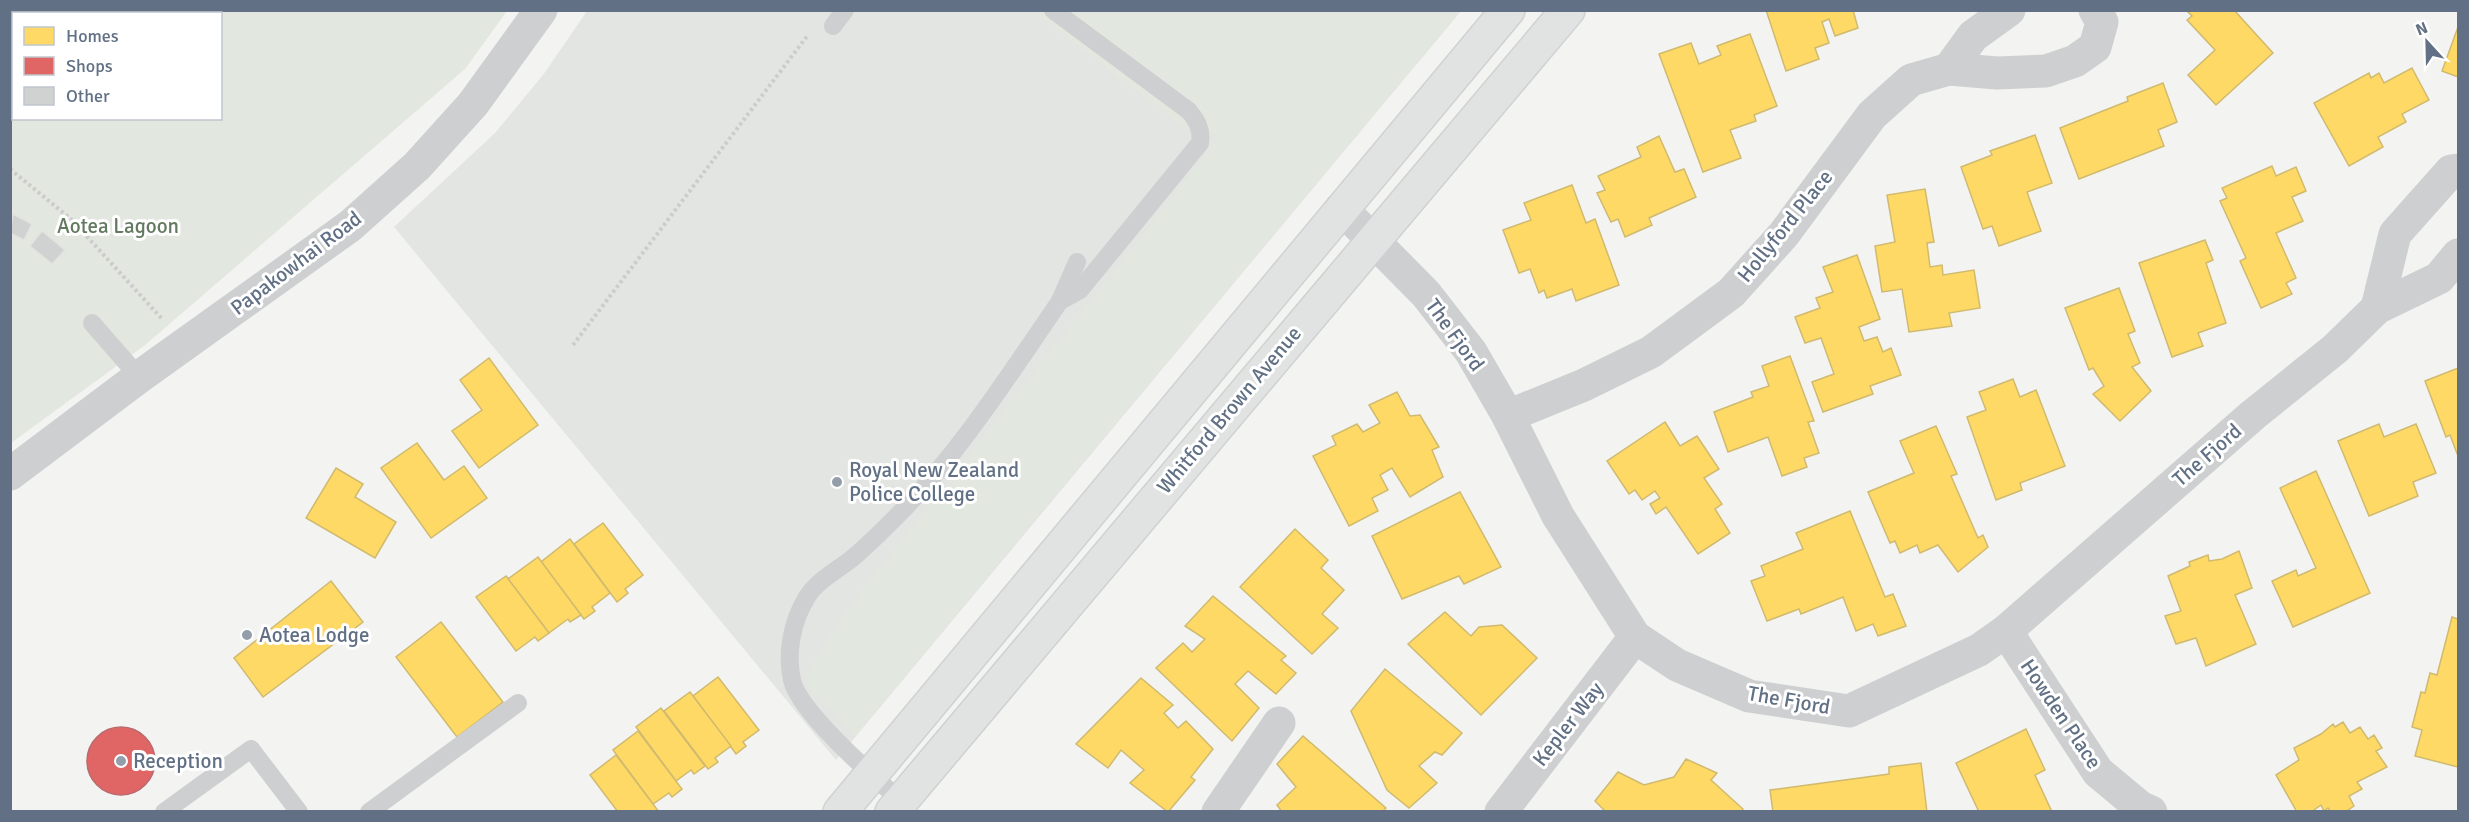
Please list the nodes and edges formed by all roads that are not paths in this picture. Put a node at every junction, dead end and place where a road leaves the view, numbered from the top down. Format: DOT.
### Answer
graph roads {
  1 [pos="541,10"];
  2 [pos="845,10"];
  3 [pos="1053,10"];
  4 [pos="1508,10"];
  5 [pos="1568,10"];
  6 [pos="2009,10"];
  7 [pos="2096,10"];
  8 [pos="833,26"];
  9 [pos="1949,69"];
  10 [pos="2458,170"];
  11 [pos="1341,208"];
  12 [pos="1375,240"];
  13 [pos="2458,255"];
  14 [pos="1077,262"];
  15 [pos="1060,301"];
  16 [pos="2377,308"];
  17 [pos="92,323"];
  18 [pos="139,377"];
  19 [pos="1508,416"];
  20 [pos="10,474"];
  21 [pos="2006,631"];
  22 [pos="1635,637"];
  23 [pos="518,702"];
  24 [pos="1278,723"];
  25 [pos="872,775"];
  26 [pos="896,806"];
  27 [pos="164,812"];
  28 [pos="299,812"];
  29 [pos="369,812"];
  30 [pos="840,812"];
  31 [pos="1218,812"];
  32 [pos="1501,812"];
  33 [pos="2151,812"];
  1 -- 18 [label="street, Papakowhai Road"];
  2 -- 8 [label="lane"];
  3 -- 15 [label="lane"];
  4 -- 11 [label="main road, Whitford Brown Avenue"];
  5 -- 12 [label="main road, Whitford Brown Avenue"];
  6 -- 9 [label="street"];
  7 -- 9 [label="street, Hollyford Place"];
  9 -- 19 [label="street, Hollyford Place"];
  10 -- 16 [label="street"];
  11 -- 12 [label="street, The Fjord"];
  11 -- 25 [label="main road, Whitford Brown Avenue"];
  12 -- 19 [label="street, The Fjord"];
  12 -- 26 [label="main road, Whitford Brown Avenue"];
  13 -- 16 [label="street, The Fjord"];
  14 -- 15 [label="lane"];
  15 -- 25 [label="lane"];
  16 -- 21 [label="street, The Fjord"];
  17 -- 18 [label="lane"];
  18 -- 20 [label="street, Papakowhai Road"];
  19 -- 22 [label="street, The Fjord"];
  21 -- 22 [label="street, The Fjord"];
  21 -- 33 [label="street, Howden Place"];
  22 -- 32 [label="street, Kepler Way"];
  23 -- 29 [label="lane"];
  24 -- 31 [label="street"];
  25 -- 26 [label="lane"];
  25 -- 30 [label="main road, Whitford Brown Avenue"];
  27 -- 28 [label="lane"];
}
